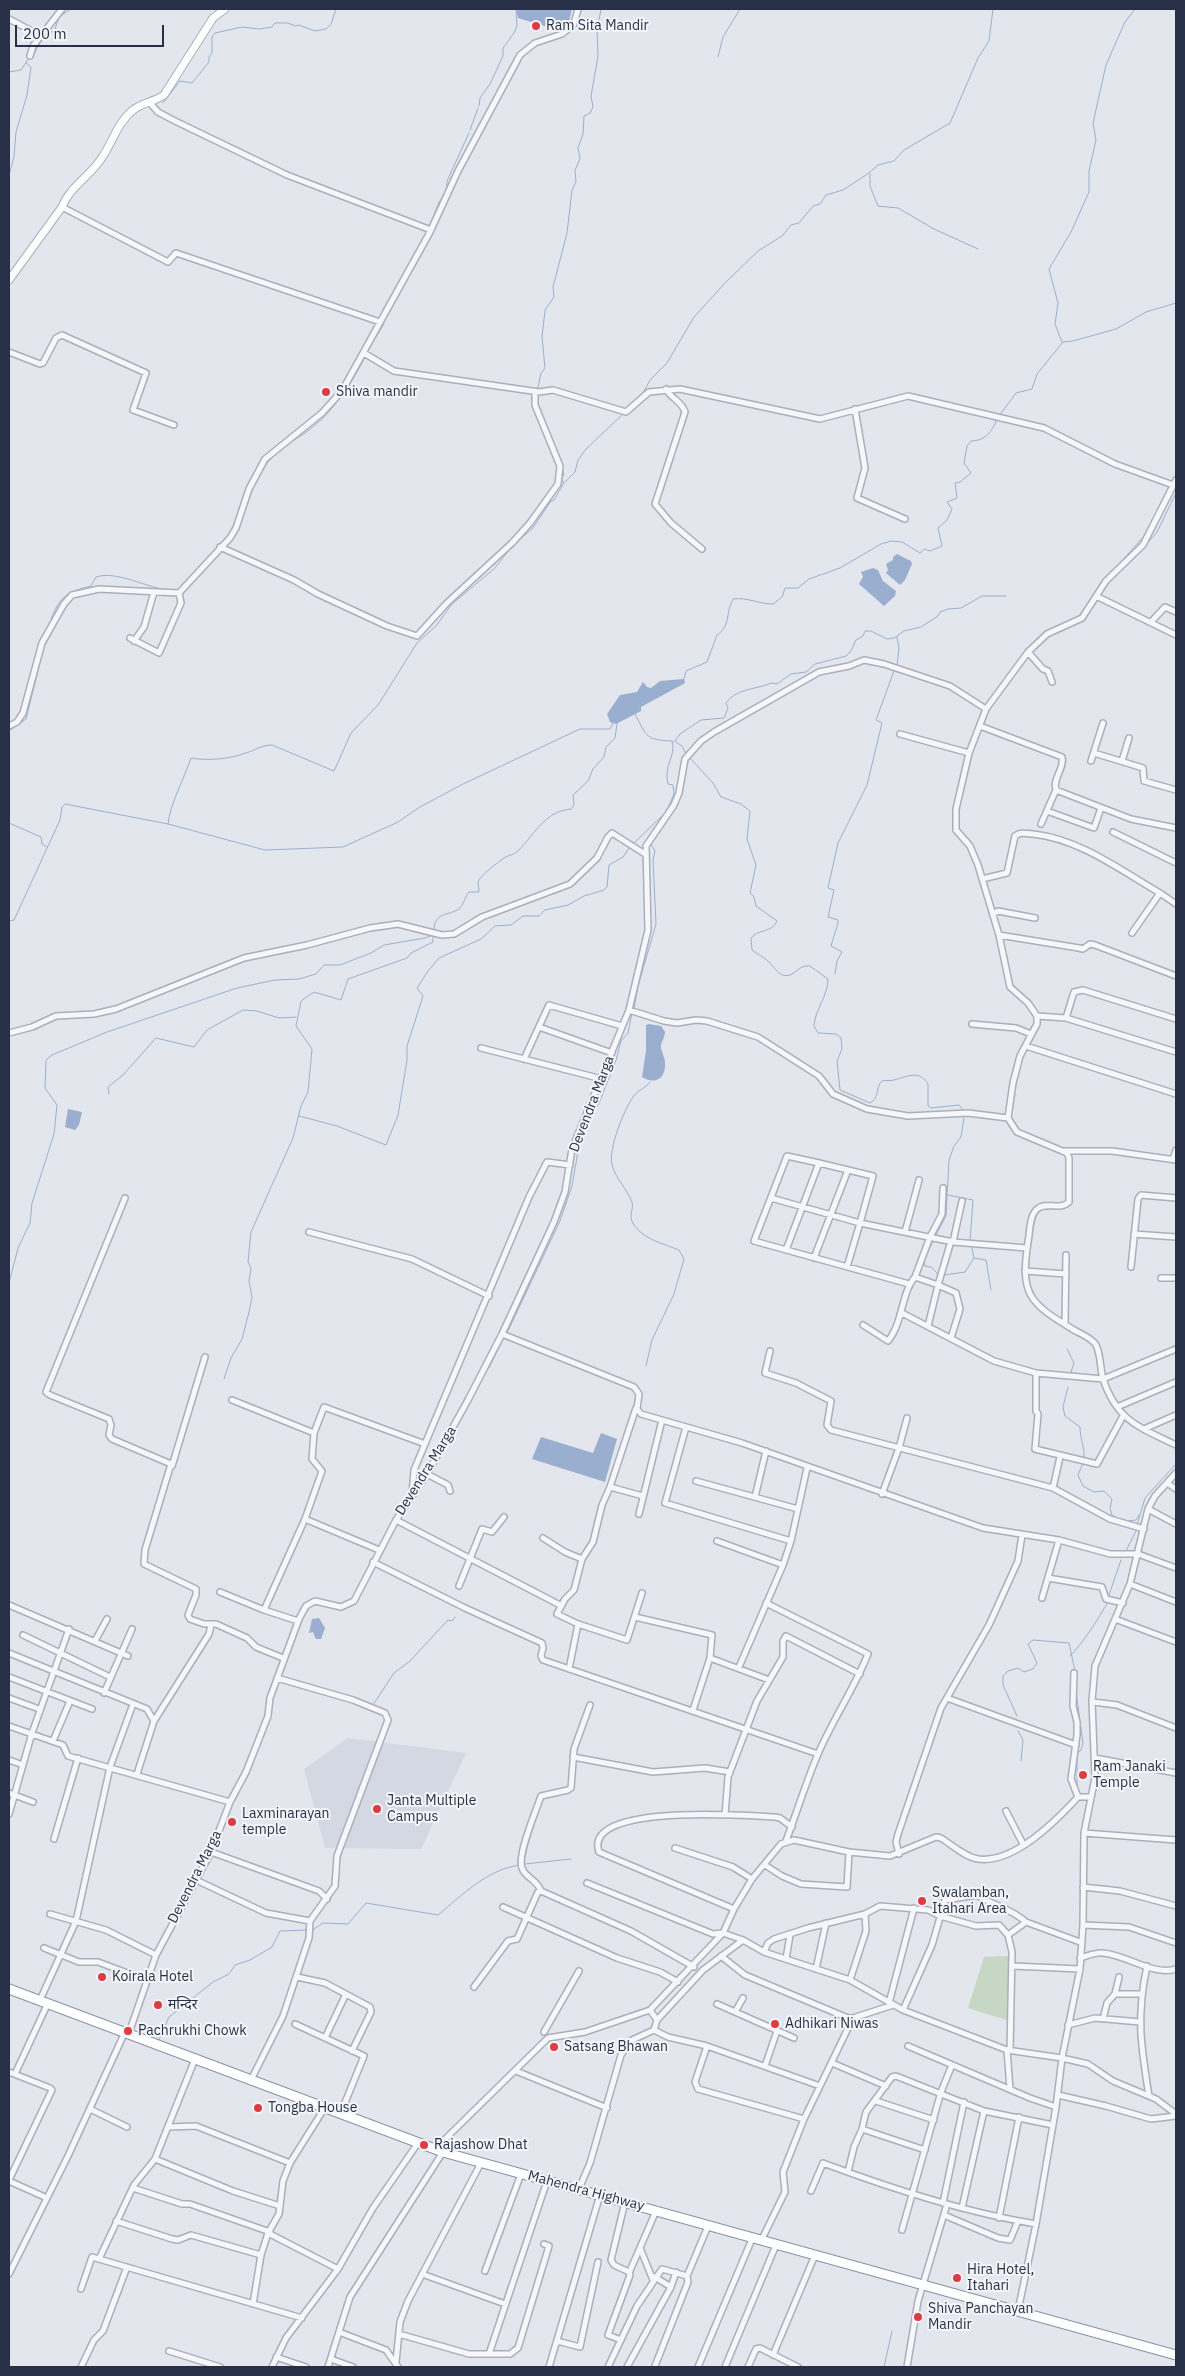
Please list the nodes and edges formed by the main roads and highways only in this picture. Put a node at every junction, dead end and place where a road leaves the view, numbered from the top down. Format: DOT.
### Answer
graph roads {
  1 [pos="9,1989"];
  2 [pos="1176,2355"];
  1 -- 2 [label="highway, Mahendra Highway"];
}
